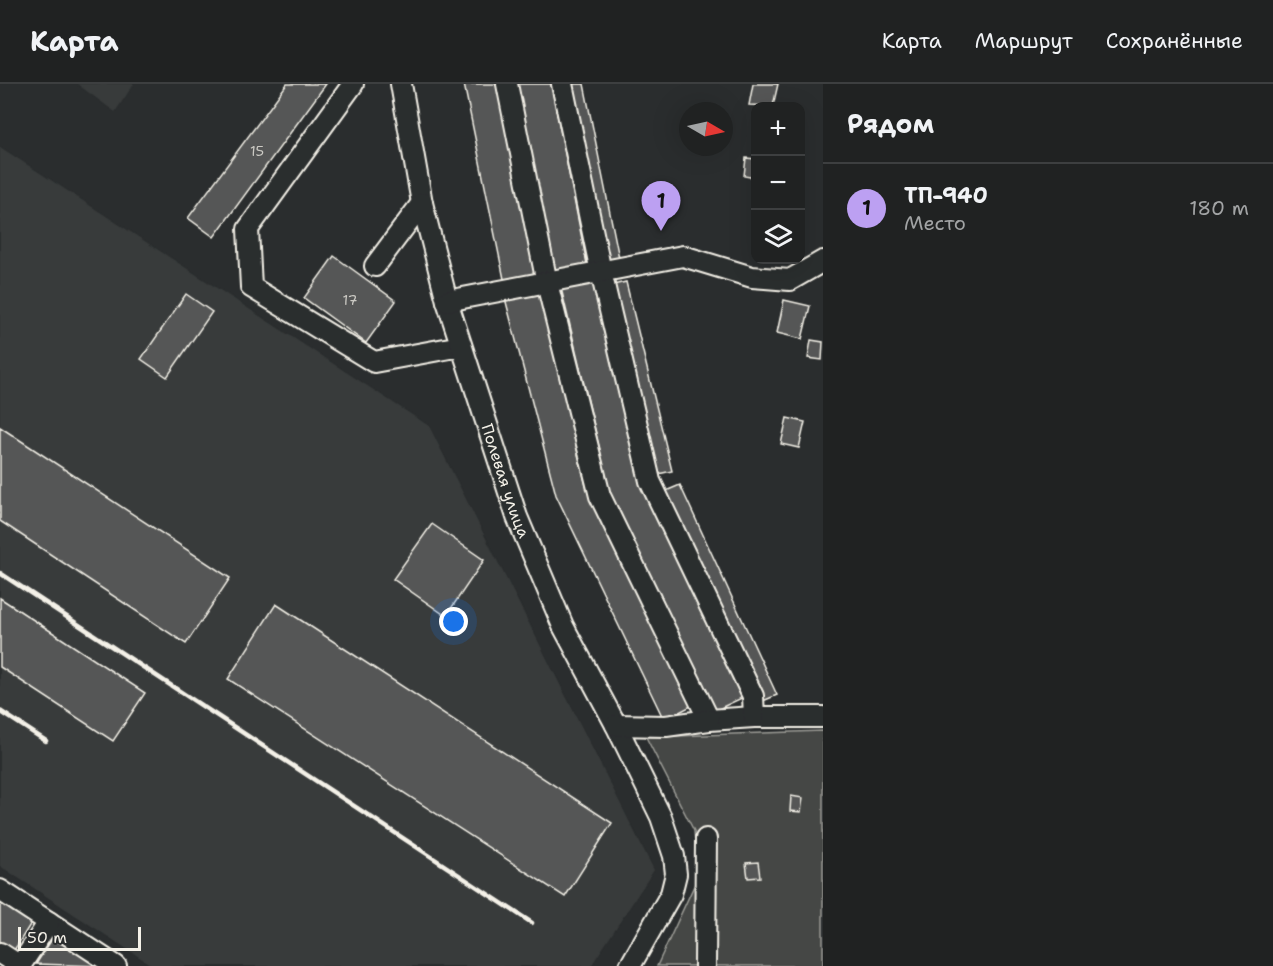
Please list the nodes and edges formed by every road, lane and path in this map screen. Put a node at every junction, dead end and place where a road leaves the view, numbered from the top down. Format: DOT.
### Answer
graph roads {
  1 [pos="354,84"];
  2 [pos="401,84"];
  3 [pos="507,84"];
  4 [pos="562,84"];
  5 [pos="422,203"];
  6 [pos="823,261"];
  7 [pos="375,266"];
  8 [pos="601,272"];
  9 [pos="547,283"];
  10 [pos="447,301"];
  11 [pos="461,346"];
  12 [pos="754,717"];
  13 [pos="823,717"];
  14 [pos="709,720"];
  15 [pos="616,725"];
  16 [pos="705,838"];
  17 [pos="0,890"];
  18 [pos="49,922"];
  19 [pos="0,953"];
  20 [pos="20,966"];
  21 [pos="116,966"];
  22 [pos="630,966"];
  23 [pos="705,966"];
  1 -- 11 [label="street"];
  2 -- 5 [label="street, Полевая улица"];
  3 -- 9 [label="street"];
  4 -- 8 [label="street"];
  5 -- 7 [label="street"];
  5 -- 10 [label="street, Полевая улица"];
  6 -- 8 [label="street"];
  8 -- 9 [label="street"];
  8 -- 12 [label="street"];
  9 -- 10 [label="street"];
  9 -- 14 [label="street"];
  10 -- 11 [label="street, Полевая улица"];
  11 -- 15 [label="street, Полевая улица"];
  12 -- 13 [label="street"];
  12 -- 14 [label="street"];
  14 -- 15 [label="street"];
  15 -- 22 [label="street, Полевая улица"];
  16 -- 23 [label="street"];
  17 -- 18 [label="street"];
  18 -- 20 [label="street"];
  18 -- 21 [label="street"];
  19 -- 20 [label="street"];
}
